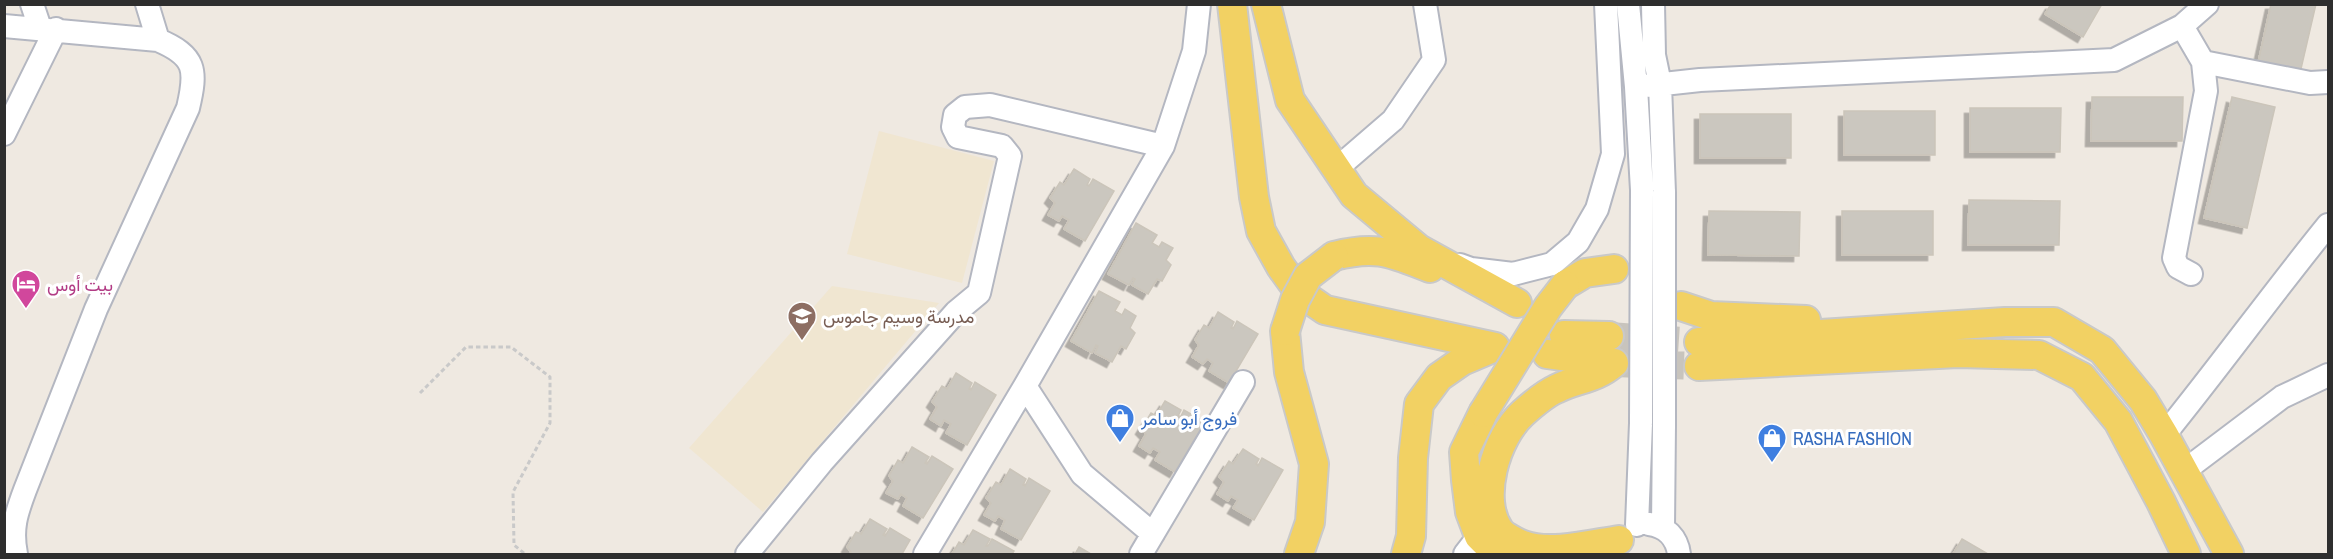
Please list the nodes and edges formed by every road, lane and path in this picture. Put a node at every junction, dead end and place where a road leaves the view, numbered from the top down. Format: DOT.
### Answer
graph roads {
  1 [pos="33,4"];
  2 [pos="147,4"];
  3 [pos="1199,4"];
  4 [pos="1232,4"];
  5 [pos="1266,4"];
  6 [pos="1425,4"];
  7 [pos="1605,4"];
  8 [pos="1628,4"];
  9 [pos="1653,4"];
  10 [pos="2207,4"];
  11 [pos="4,26"];
  12 [pos="2182,26"];
  13 [pos="48,29"];
  14 [pos="158,40"];
  15 [pos="2203,62"];
  16 [pos="2328,82"];
  17 [pos="1660,84"];
  18 [pos="1636,87"];
  19 [pos="4,134"];
  20 [pos="1162,146"];
  21 [pos="1335,170"];
  22 [pos="2328,225"];
  23 [pos="1419,249"];
  24 [pos="1614,269"];
  25 [pos="2191,274"];
  26 [pos="1681,306"];
  27 [pos="2006,322"];
  28 [pos="1556,345"];
  29 [pos="2328,375"];
  30 [pos="1243,382"];
  31 [pos="1025,386"];
  32 [pos="420,393"];
  33 [pos="2164,435"];
  34 [pos="2184,471"];
  35 [pos="10,513"];
  36 [pos="1663,528"];
  37 [pos="1153,534"];
  38 [pos="1623,540"];
  39 [pos="1481,548"];
  40 [pos="16,555"];
  41 [pos="525,555"];
  42 [pos="747,555"];
  43 [pos="925,555"];
  44 [pos="1141,555"];
  45 [pos="1299,555"];
  46 [pos="1406,555"];
  47 [pos="1679,555"];
  48 [pos="2186,555"];
  49 [pos="2229,555"];
  1 -- 13 [label="street"];
  2 -- 14 [label="street"];
  3 -- 20 [label="street"];
  4 -- 46 [label="main road"];
  5 -- 21 [label="main road"];
  6 -- 21 [label="street"];
  7 -- 23 [label="street"];
  8 -- 18 [label="street"];
  9 -- 17 [label="street"];
  10 -- 12 [label="street"];
  11 -- 13 [label="street"];
  12 -- 15 [label="street"];
  12 -- 17 [label="street"];
  13 -- 14 [label="street"];
  13 -- 19 [label="street"];
  14 -- 35 [label="street"];
  15 -- 16 [label="street"];
  15 -- 25 [label="street"];
  17 -- 18 [label="street"];
  17 -- 36 [label="street, bridge"];
  18 -- 38 [label="street, bridge"];
  20 -- 31 [label="street"];
  20 -- 42 [label="street"];
  21 -- 23 [label="main road"];
  22 -- 33 [label="street"];
  23 -- 45 [label="main road, bridge"];
  24 -- 39 [label="main road, bridge"];
  26 -- 27 [label="main road"];
  27 -- 33 [label="main road"];
  27 -- 48 [label="main road"];
  28 -- 38 [label="main road"];
  29 -- 34 [label="street"];
  30 -- 37 [label="street"];
  31 -- 37 [label="street"];
  31 -- 43 [label="street"];
  32 -- 41 [label="path"];
  33 -- 34 [label="main road"];
  34 -- 49 [label="main road"];
  35 -- 40 [label="street"];
  36 -- 38 [label="street"];
  36 -- 47 [label="street"];
  37 -- 44 [label="street"];
}
